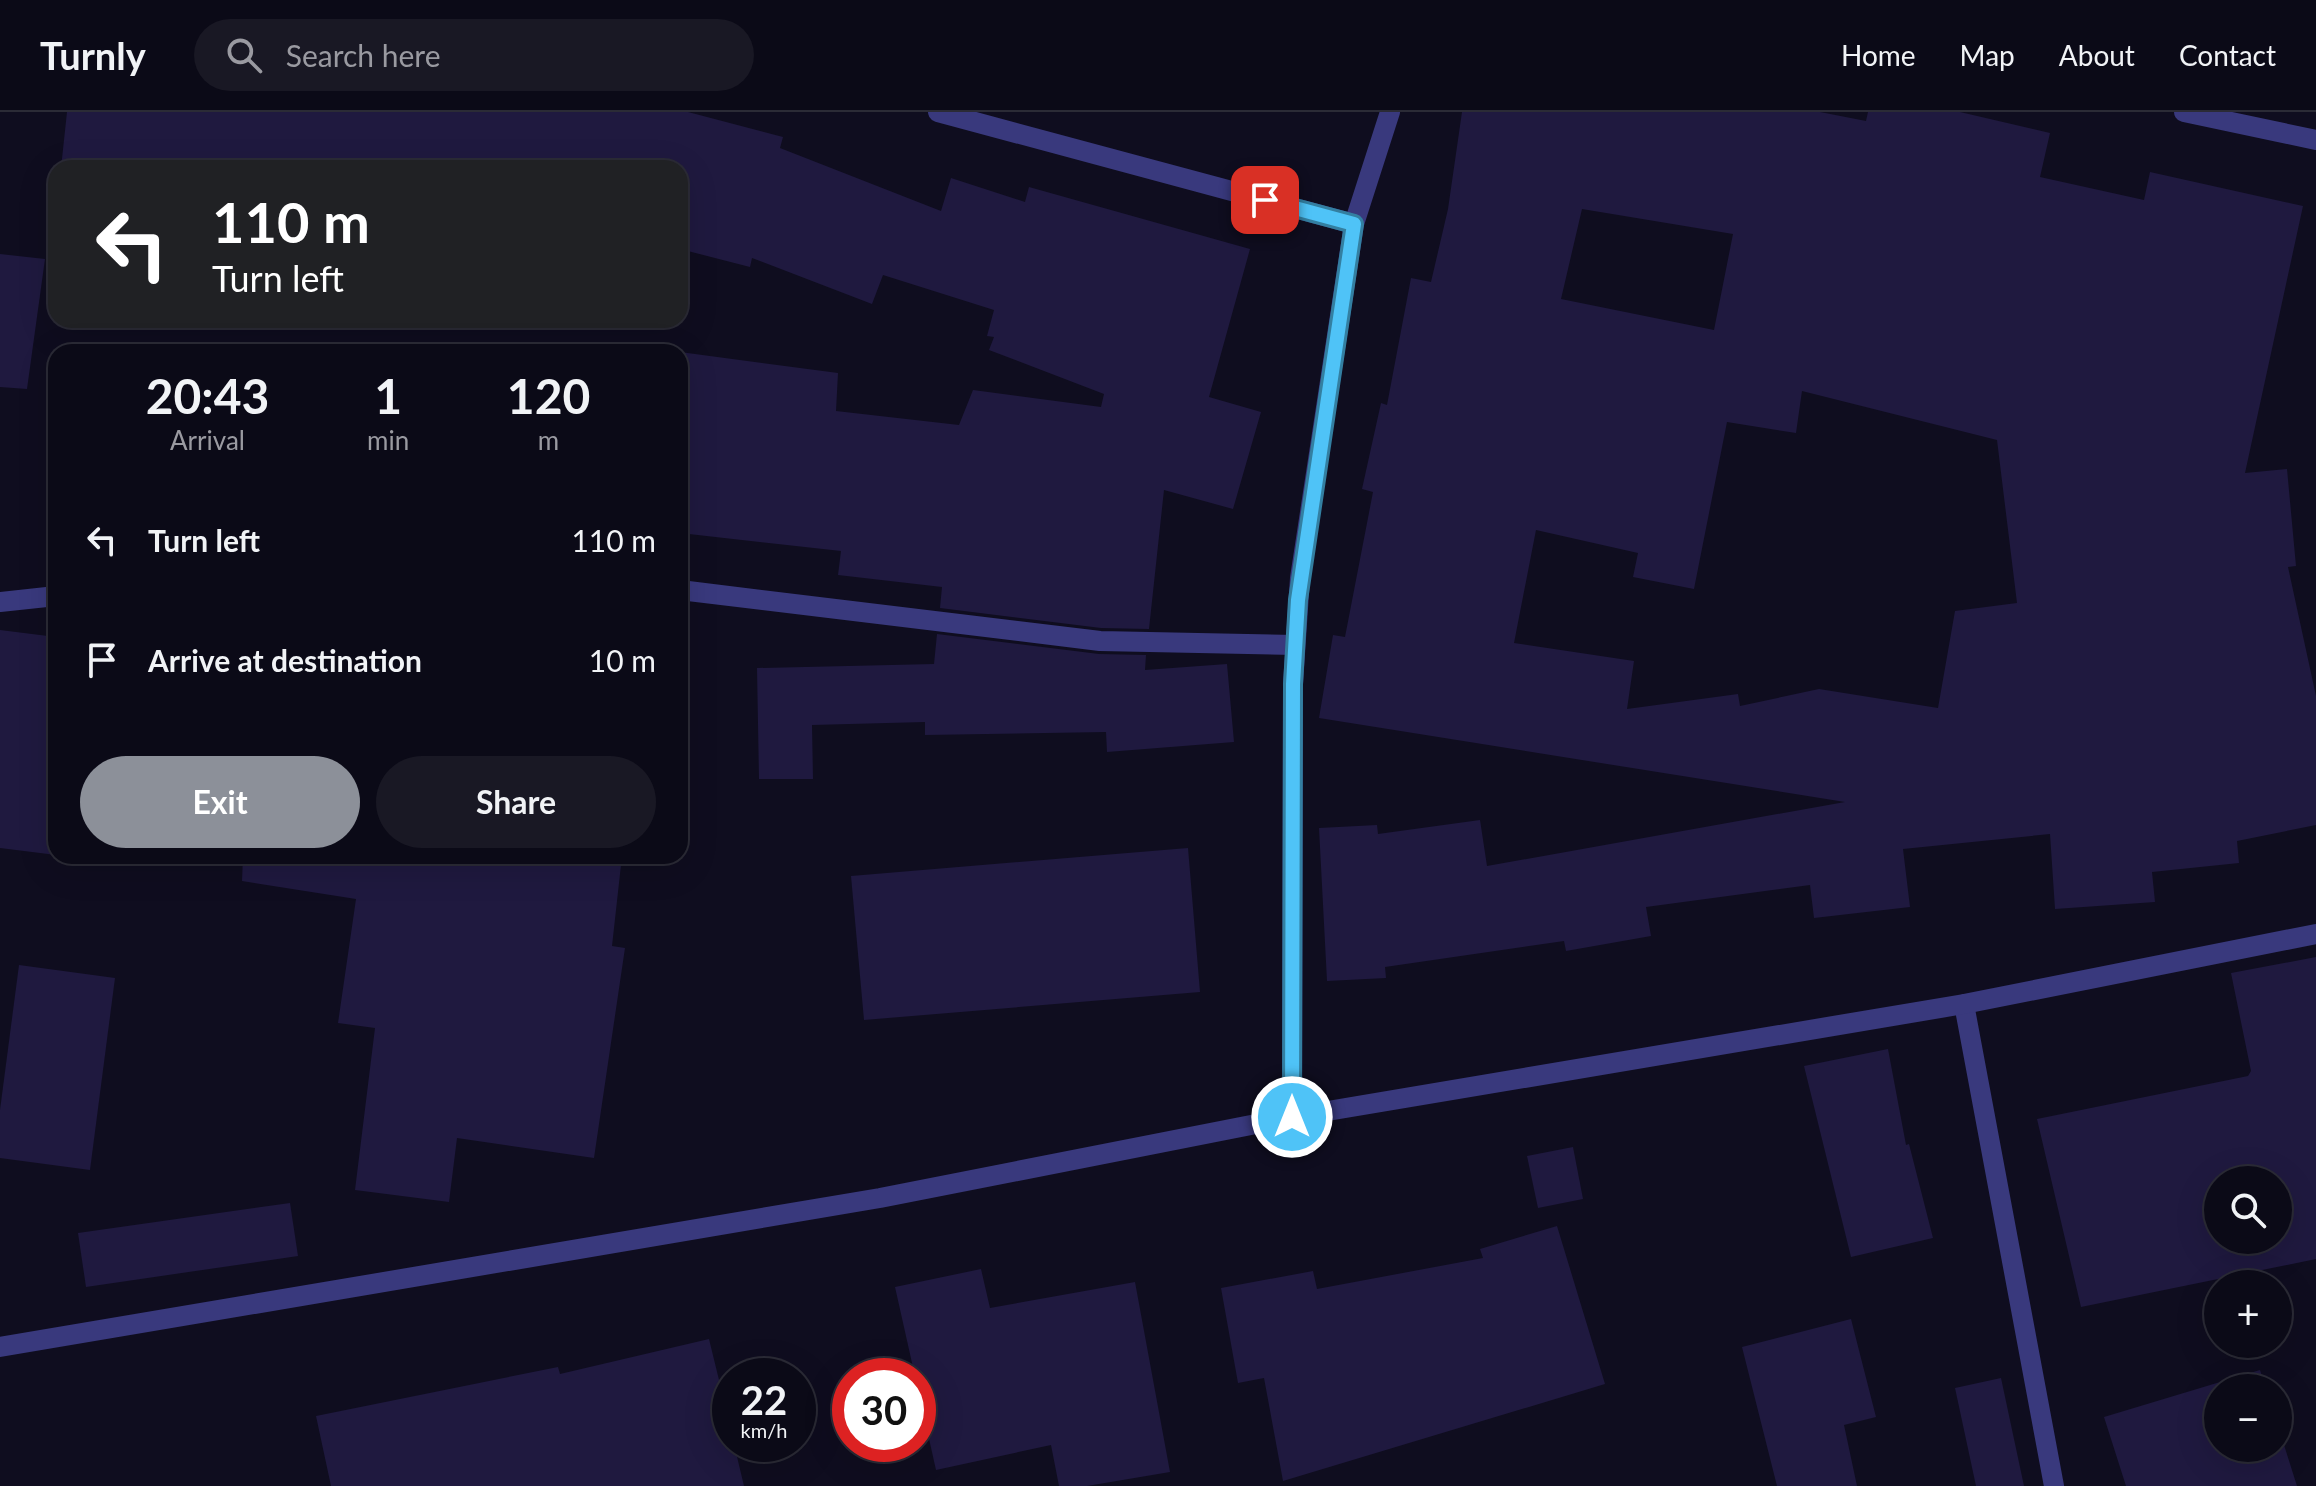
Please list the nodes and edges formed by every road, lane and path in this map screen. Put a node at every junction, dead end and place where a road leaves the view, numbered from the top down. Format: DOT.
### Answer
graph roads {
  1 [pos="938,112"];
  2 [pos="1390,112"];
  3 [pos="2184,112"];
  4 [pos="2316,140"];
  5 [pos="1354,224"];
  6 [pos="688,591"];
  7 [pos="48,597"];
  8 [pos="0,602"];
  9 [pos="1295,645"];
  10 [pos="2316,934"];
  11 [pos="1964,1004"];
  12 [pos="1292,1117"];
  13 [pos="0,1347"];
  14 [pos="2054,1486"];
  1 -- 5 [label="street"];
  2 -- 5 [label="street"];
  3 -- 4 [label="street"];
  5 -- 9 [label="street"];
  6 -- 9 [label="street"];
  7 -- 8 [label="street"];
  9 -- 12 [label="street"];
  10 -- 11 [label="street"];
  11 -- 12 [label="street"];
  11 -- 14 [label="street"];
  12 -- 13 [label="street"];
}
